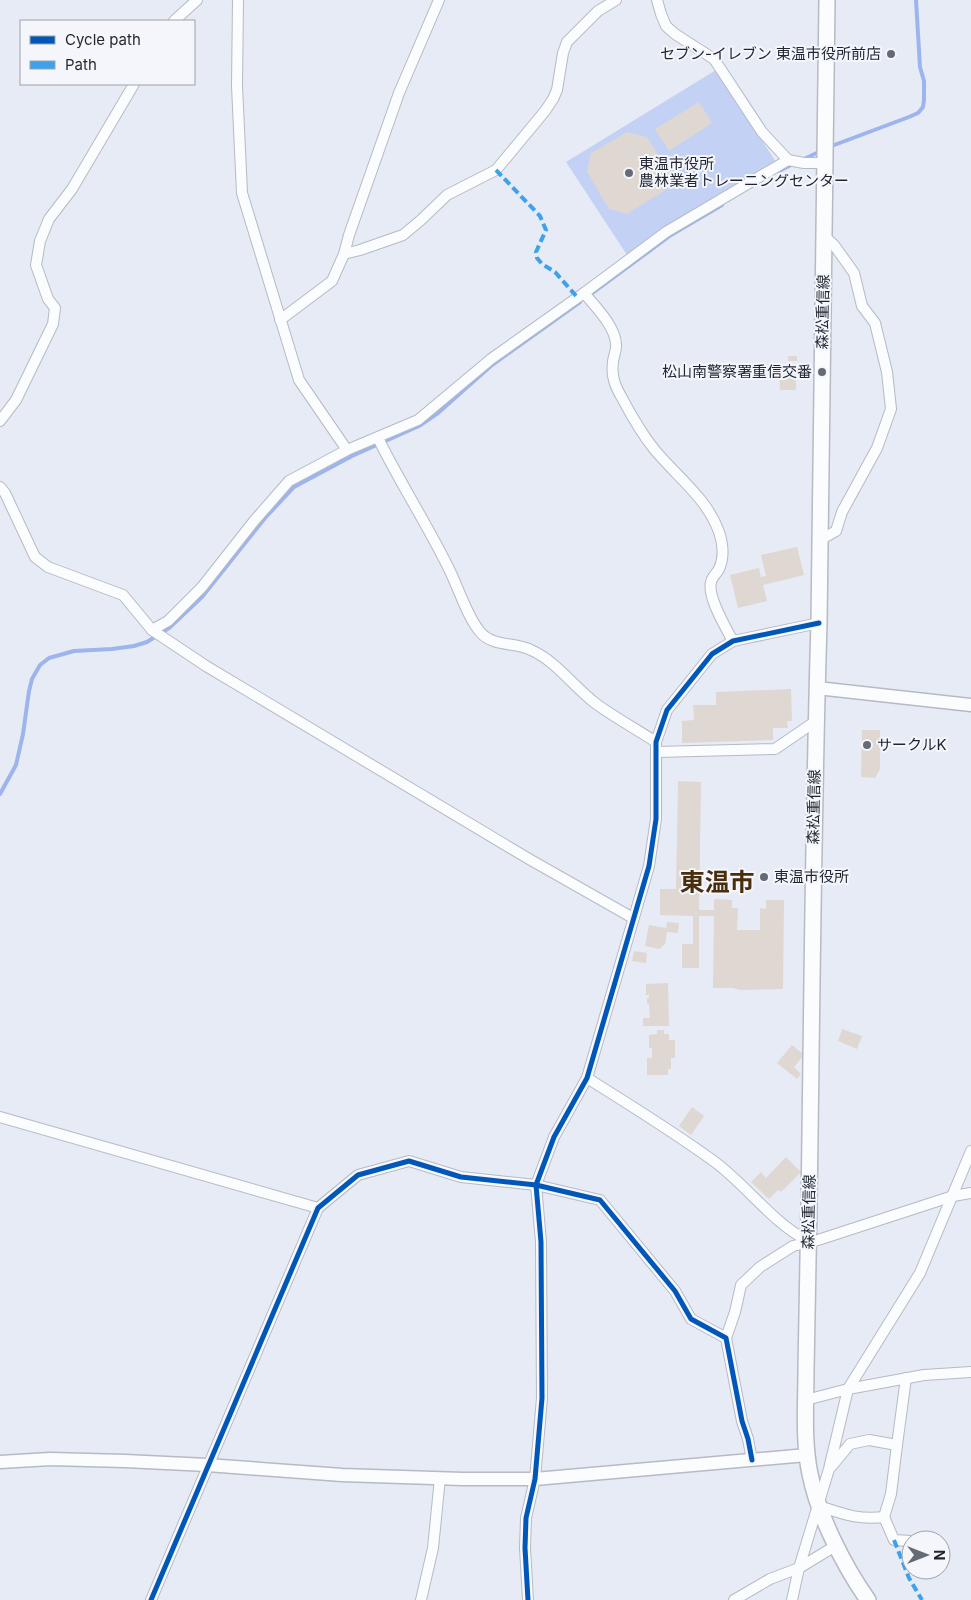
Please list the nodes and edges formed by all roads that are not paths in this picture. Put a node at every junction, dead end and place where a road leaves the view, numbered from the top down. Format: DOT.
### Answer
graph roads {
  1 [pos="196,0"];
  2 [pos="238,0"];
  3 [pos="439,0"];
  4 [pos="616,0"];
  5 [pos="657,0"];
  6 [pos="827,0"];
  7 [pos="175,20"];
  8 [pos="133,85"];
  9 [pos="788,160"];
  10 [pos="825,163"];
  11 [pos="824,236"];
  12 [pos="344,254"];
  13 [pos="584,293"];
  14 [pos="280,320"];
  15 [pos="0,422"];
  16 [pos="378,438"];
  17 [pos="347,450"];
  18 [pos="0,487"];
  19 [pos="820,540"];
  20 [pos="819,623"];
  21 [pos="152,630"];
  22 [pos="733,641"];
  23 [pos="817,688"];
  24 [pos="971,705"];
  25 [pos="816,721"];
  26 [pos="656,747"];
  27 [pos="633,918"];
  28 [pos="587,1078"];
  29 [pos="0,1117"];
  30 [pos="971,1151"];
  31 [pos="536,1185"];
  32 [pos="971,1193"];
  33 [pos="953,1196"];
  34 [pos="318,1208"];
  35 [pos="808,1241"];
  36 [pos="726,1338"];
  37 [pos="971,1372"];
  38 [pos="906,1378"];
  39 [pos="848,1389"];
  40 [pos="806,1400"];
  41 [pos="898,1445"];
  42 [pos="807,1455"];
  43 [pos="752,1460"];
  44 [pos="0,1462"];
  45 [pos="208,1465"];
  46 [pos="829,1469"];
  47 [pos="440,1478"];
  48 [pos="535,1479"];
  49 [pos="819,1506"];
  50 [pos="884,1517"];
  51 [pos="901,1541"];
  52 [pos="837,1545"];
  53 [pos="799,1568"];
  54 [pos="151,1600"];
  55 [pos="421,1600"];
  56 [pos="528,1600"];
  57 [pos="734,1600"];
  58 [pos="792,1600"];
  59 [pos="868,1600"];
  1 -- 7 [label="street"];
  2 -- 14 [label="street"];
  3 -- 12 [label="street"];
  4 -- 12 [label="street"];
  5 -- 9 [label="street"];
  6 -- 10 [label="main road, 森松重信線"];
  8 -- 15 [label="street"];
  9 -- 10 [label="street"];
  9 -- 13 [label="street"];
  10 -- 11 [label="main road, 森松重信線"];
  11 -- 19 [label="main road, 森松重信線"];
  11 -- 19 [label="street"];
  12 -- 14 [label="street"];
  13 -- 16 [label="street"];
  13 -- 22 [label="street"];
  14 -- 17 [label="street"];
  16 -- 17 [label="street"];
  16 -- 26 [label="street"];
  17 -- 21 [label="street"];
  18 -- 21 [label="street"];
  19 -- 20 [label="main road, 森松重信線"];
  20 -- 22 [label="street"];
  20 -- 23 [label="main road, 森松重信線"];
  21 -- 27 [label="street"];
  22 -- 26 [label="street"];
  23 -- 24 [label="street"];
  23 -- 25 [label="main road, 森松重信線"];
  25 -- 26 [label="street"];
  25 -- 35 [label="main road, 森松重信線"];
  26 -- 27 [label="street"];
  27 -- 28 [label="street"];
  28 -- 31 [label="street"];
  28 -- 35 [label="street"];
  29 -- 34 [label="street"];
  30 -- 33 [label="street"];
  31 -- 34 [label="street"];
  31 -- 36 [label="street"];
  31 -- 48 [label="street"];
  32 -- 33 [label="street"];
  33 -- 35 [label="street"];
  33 -- 39 [label="street"];
  34 -- 45 [label="street"];
  35 -- 36 [label="street"];
  35 -- 40 [label="main road, 森松重信線"];
  36 -- 43 [label="street"];
  37 -- 38 [label="street"];
  38 -- 39 [label="street"];
  38 -- 41 [label="street"];
  39 -- 40 [label="street"];
  39 -- 46 [label="street"];
  40 -- 42 [label="main road, 森松重信線"];
  41 -- 46 [label="street"];
  41 -- 50 [label="street"];
  42 -- 43 [label="street"];
  42 -- 49 [label="main road, 森松重信線"];
  43 -- 48 [label="street"];
  44 -- 45 [label="street"];
  45 -- 47 [label="street"];
  45 -- 54 [label="street"];
  46 -- 49 [label="street"];
  47 -- 48 [label="street"];
  47 -- 55 [label="street"];
  48 -- 56 [label="street"];
  49 -- 50 [label="street"];
  49 -- 52 [label="main road, 森松重信線"];
  49 -- 53 [label="street"];
  50 -- 51 [label="street"];
  52 -- 53 [label="street"];
  52 -- 59 [label="main road, 森松重信線"];
  53 -- 57 [label="street"];
  53 -- 58 [label="street"];
}
